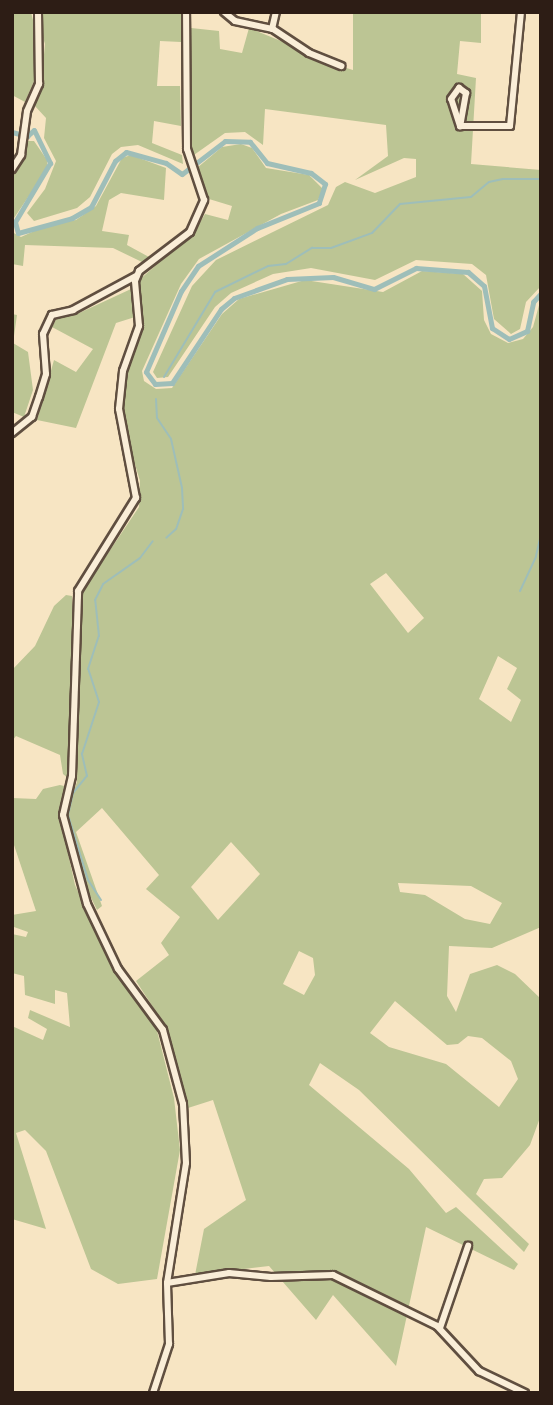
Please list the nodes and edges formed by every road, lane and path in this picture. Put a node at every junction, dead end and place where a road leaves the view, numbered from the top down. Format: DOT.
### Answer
graph roads {
  1 [pos="38,12"];
  2 [pos="186,12"];
  3 [pos="224,12"];
  4 [pos="276,12"];
  5 [pos="521,12"];
  6 [pos="272,29"];
  7 [pos="341,66"];
  8 [pos="460,126"];
  9 [pos="12,169"];
  10 [pos="136,276"];
  11 [pos="12,433"];
  12 [pos="468,1246"];
  13 [pos="167,1283"];
  14 [pos="440,1328"];
  15 [pos="153,1393"];
  16 [pos="525,1393"];
  1 -- 9 [label="street"];
  2 -- 10 [label="street"];
  3 -- 6 [label="street"];
  4 -- 6 [label="street"];
  5 -- 8 [label="street"];
  6 -- 7 [label="street"];
  8 -- 8 [label="street"];
  10 -- 11 [label="street"];
  10 -- 13 [label="street"];
  12 -- 14 [label="street"];
  13 -- 14 [label="street"];
  13 -- 15 [label="street"];
  14 -- 16 [label="street"];
}
